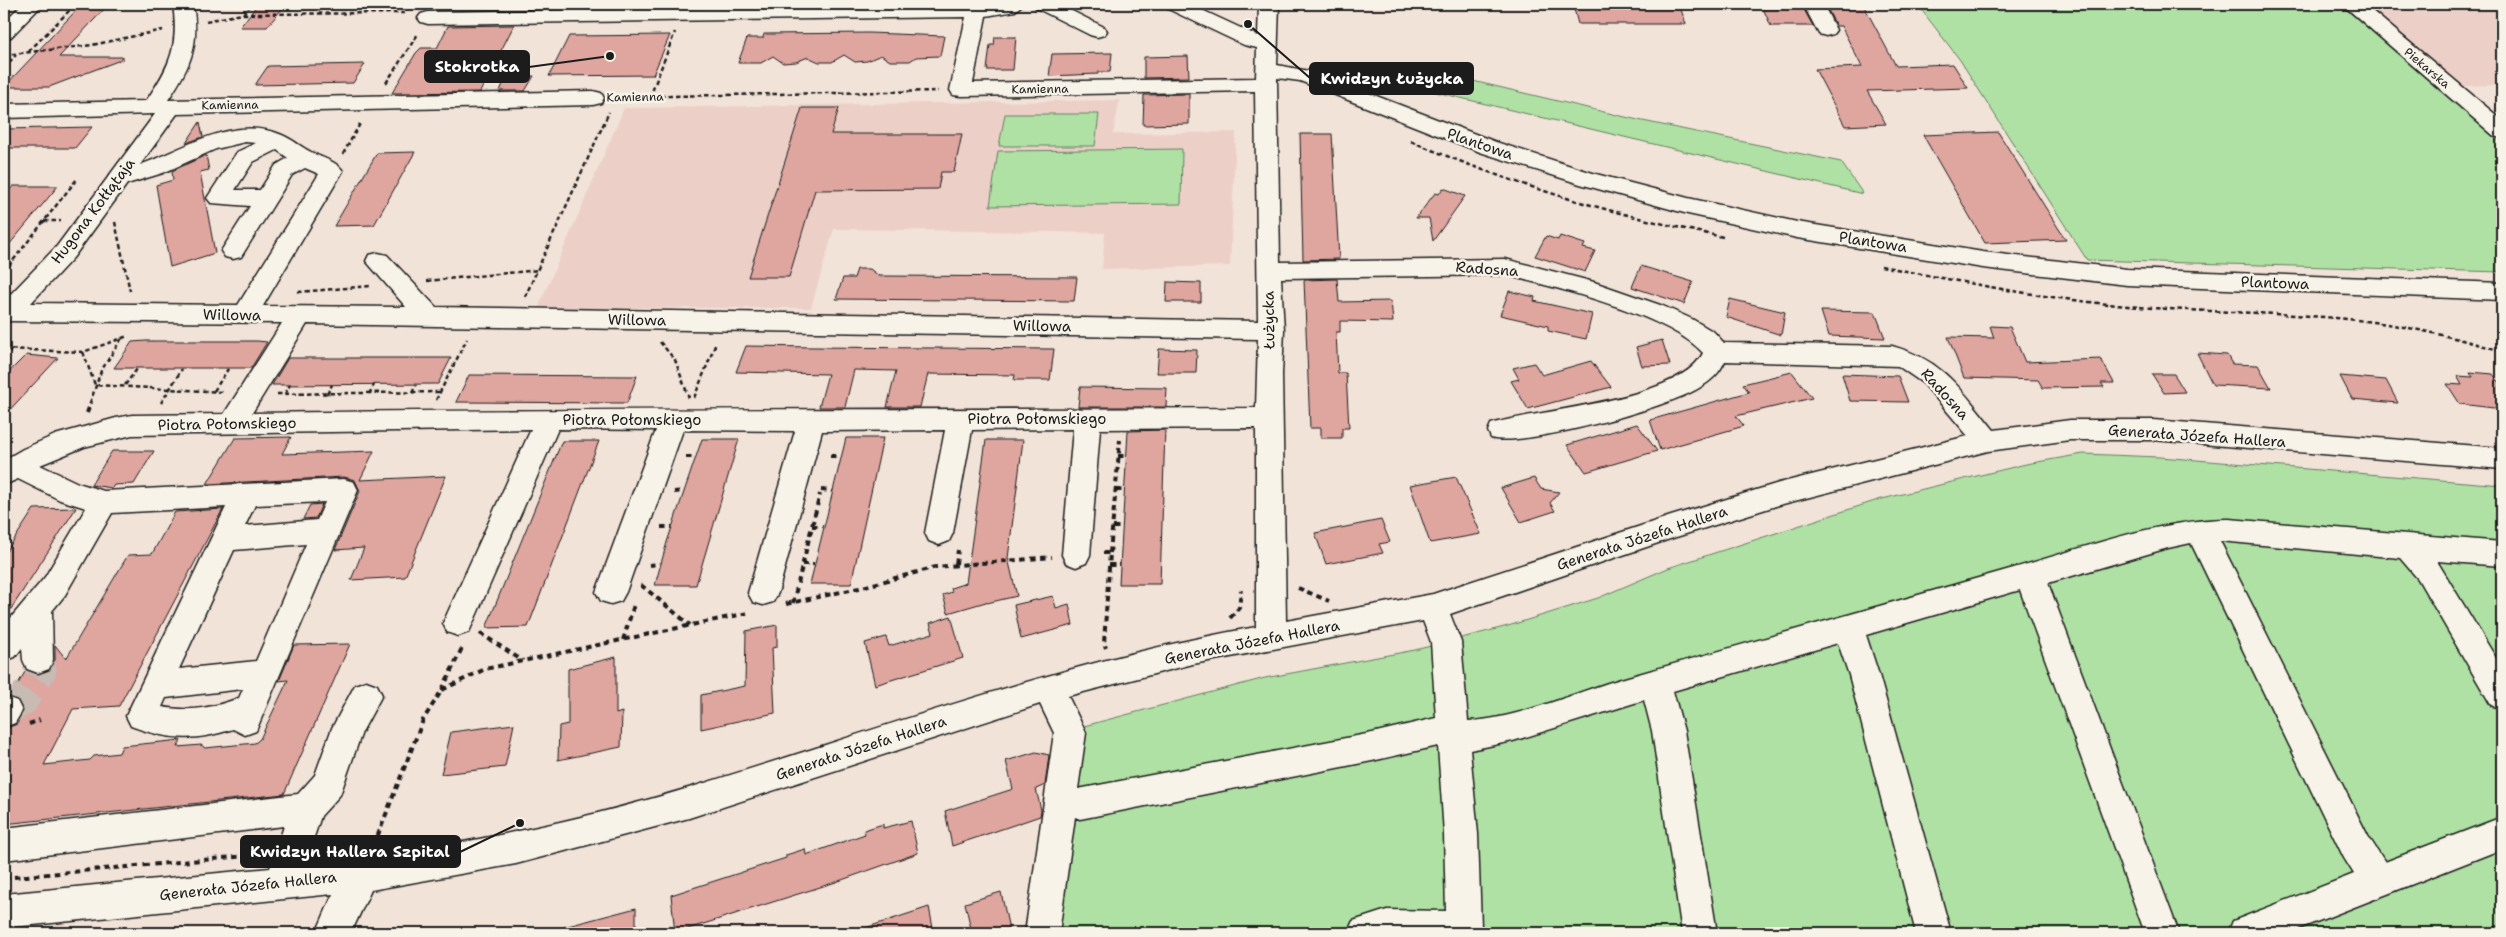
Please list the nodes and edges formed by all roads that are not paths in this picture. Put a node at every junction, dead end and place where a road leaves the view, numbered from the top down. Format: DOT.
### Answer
graph roads {
  1 [pos="33,4"];
  2 [pos="183,4"];
  3 [pos="1013,4"];
  4 [pos="1044,4"];
  5 [pos="1173,4"];
  6 [pos="1269,4"];
  7 [pos="1813,4"];
  8 [pos="2352,4"];
  9 [pos="977,11"];
  10 [pos="428,18"];
  11 [pos="1826,30"];
  12 [pos="1097,31"];
  13 [pos="4,33"];
  14 [pos="1268,43"];
  15 [pos="1266,77"];
  16 [pos="602,102"];
  17 [pos="163,107"];
  18 [pos="4,111"];
  19 [pos="2502,131"];
  20 [pos="277,141"];
  21 [pos="305,158"];
  22 [pos="120,178"];
  23 [pos="266,198"];
  24 [pos="233,251"];
  25 [pos="378,261"];
  26 [pos="1268,270"];
  27 [pos="2502,291"];
  28 [pos="6,312"];
  29 [pos="245,315"];
  30 [pos="300,315"];
  31 [pos="429,316"];
  32 [pos="1271,330"];
  33 [pos="1717,352"];
  34 [pos="684,415"];
  35 [pos="1270,418"];
  36 [pos="549,419"];
  37 [pos="1087,419"];
  38 [pos="960,420"];
  39 [pos="810,421"];
  40 [pos="232,423"];
  41 [pos="1502,431"];
  42 [pos="1988,441"];
  43 [pos="2502,458"];
  44 [pos="10,470"];
  45 [pos="246,494"];
  46 [pos="104,502"];
  47 [pos="2198,530"];
  48 [pos="327,531"];
  49 [pos="225,539"];
  50 [pos="949,540"];
  51 [pos="2406,547"];
  52 [pos="2502,554"];
  53 [pos="1076,555"];
  54 [pos="2026,576"];
  55 [pos="623,596"];
  56 [pos="767,603"];
  57 [pos="1433,607"];
  58 [pos="37,608"];
  59 [pos="1848,628"];
  60 [pos="466,629"];
  61 [pos="1271,636"];
  62 [pos="4,648"];
  63 [pos="38,660"];
  64 [pos="266,673"];
  65 [pos="1656,684"];
  66 [pos="157,685"];
  67 [pos="1048,688"];
  68 [pos="366,695"];
  69 [pos="2502,695"];
  70 [pos="1454,732"];
  71 [pos="1080,804"];
  72 [pos="307,808"];
  73 [pos="2502,833"];
  74 [pos="4,844"];
  75 [pos="362,860"];
  76 [pos="2377,880"];
  77 [pos="282,883"];
  78 [pos="4,911"];
  79 [pos="1464,931"];
  80 [pos="333,933"];
  81 [pos="1042,933"];
  82 [pos="1365,933"];
  83 [pos="1700,933"];
  84 [pos="1934,933"];
  85 [pos="2162,933"];
  86 [pos="2245,933"];
  1 -- 13 [label="street"];
  2 -- 17 [label="street, Hugona Kołłątaja"];
  3 -- 9 [label="street"];
  4 -- 12 [label="street"];
  5 -- 14 [label="street"];
  6 -- 14 [label="street, Łużycka"];
  7 -- 11 [label="street"];
  8 -- 19 [label="street, Piekarska"];
  9 -- 10 [label="street"];
  9 -- 15 [label="street, Kamienna"];
  14 -- 15 [label="street, Łużycka"];
  15 -- 26 [label="street, Łużycka"];
  15 -- 27 [label="street, Plantowa"];
  16 -- 17 [label="street, Kamienna"];
  17 -- 18 [label="street, Kamienna"];
  17 -- 22 [label="street, Hugona Kołłątaja"];
  20 -- 21 [label="street"];
  20 -- 22 [label="street"];
  20 -- 23 [label="street"];
  21 -- 23 [label="street"];
  21 -- 29 [label="street"];
  22 -- 28 [label="street, Hugona Kołłątaja"];
  23 -- 24 [label="street"];
  25 -- 31 [label="street"];
  26 -- 32 [label="street, Łużycka"];
  26 -- 33 [label="street, Radosna"];
  28 -- 29 [label="street, Willowa"];
  29 -- 30 [label="street, Willowa"];
  30 -- 31 [label="street, Willowa"];
  30 -- 40 [label="street"];
  31 -- 32 [label="street, Willowa"];
  32 -- 35 [label="street, Łużycka"];
  33 -- 41 [label="street"];
  33 -- 42 [label="street, Radosna"];
  34 -- 36 [label="street, Piotra Połomskiego"];
  34 -- 39 [label="street, Piotra Połomskiego"];
  34 -- 55 [label="street"];
  35 -- 37 [label="street, Piotra Połomskiego"];
  35 -- 61 [label="street, Łużycka"];
  36 -- 40 [label="street, Piotra Połomskiego"];
  36 -- 60 [label="street"];
  37 -- 38 [label="street, Piotra Połomskiego"];
  37 -- 53 [label="street"];
  38 -- 39 [label="street, Piotra Połomskiego"];
  38 -- 50 [label="street"];
  39 -- 56 [label="street"];
  40 -- 44 [label="street, Piotra Połomskiego"];
  42 -- 43 [label="street, Generała Józefa Hallera"];
  42 -- 57 [label="street, Generała Józefa Hallera"];
  44 -- 46 [label="street"];
  45 -- 46 [label="street"];
  45 -- 48 [label="street"];
  45 -- 49 [label="street"];
  46 -- 58 [label="street"];
  47 -- 51 [label="street"];
  47 -- 54 [label="street"];
  47 -- 76 [label="street"];
  48 -- 49 [label="street"];
  48 -- 64 [label="street"];
  49 -- 66 [label="street"];
  51 -- 52 [label="street"];
  51 -- 69 [label="street"];
  54 -- 59 [label="street"];
  54 -- 85 [label="street"];
  57 -- 61 [label="street, Generała Józefa Hallera"];
  57 -- 70 [label="street"];
  58 -- 62 [label="street"];
  58 -- 63 [label="street"];
  59 -- 65 [label="street"];
  59 -- 84 [label="street"];
  61 -- 67 [label="street, Generała Józefa Hallera"];
  64 -- 66 [label="street"];
  64 -- 66 [label="street"];
  65 -- 70 [label="street"];
  65 -- 83 [label="street"];
  67 -- 75 [label="street, Generała Józefa Hallera"];
  67 -- 81 [label="street"];
  68 -- 72 [label="street"];
  70 -- 71 [label="street"];
  70 -- 79 [label="street"];
  72 -- 74 [label="street"];
  72 -- 77 [label="street"];
  73 -- 76 [label="street"];
  75 -- 77 [label="street, Generała Józefa Hallera"];
  75 -- 80 [label="street"];
  76 -- 86 [label="street"];
  77 -- 78 [label="street, Generała Józefa Hallera"];
  79 -- 82 [label="street"];
}
